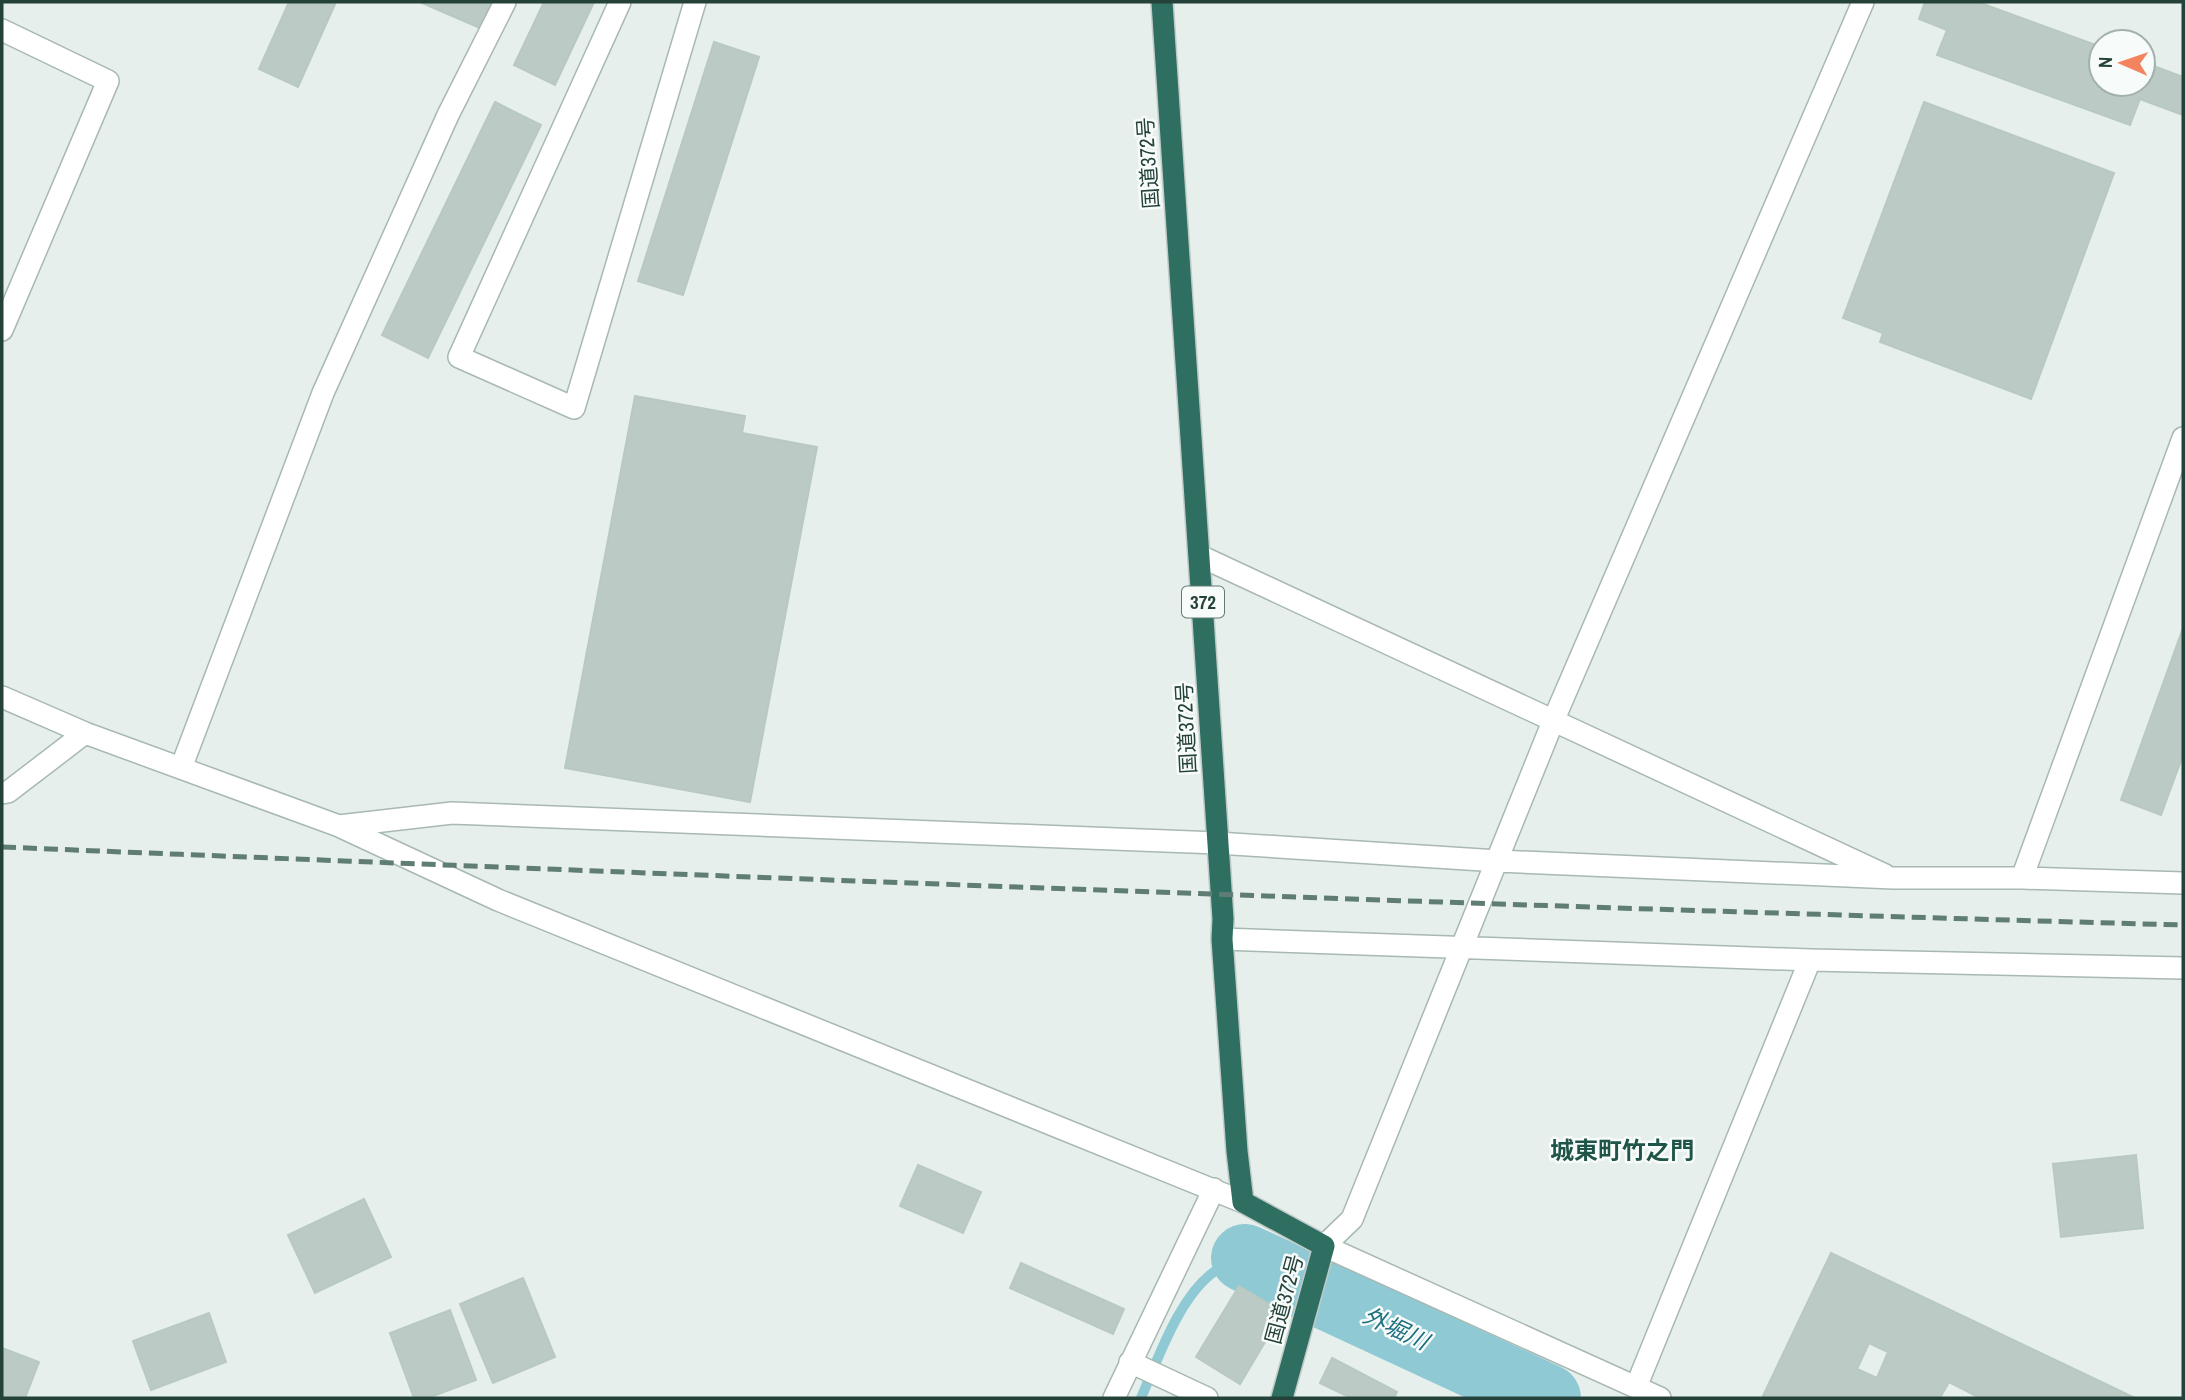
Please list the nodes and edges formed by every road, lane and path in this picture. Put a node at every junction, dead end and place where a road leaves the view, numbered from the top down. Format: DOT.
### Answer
graph roads {
  1 [pos="505,2"];
  2 [pos="620,2"];
  3 [pos="695,2"];
  4 [pos="1162,2"];
  5 [pos="1863,2"];
  6 [pos="2,30"];
  7 [pos="2,330"];
  8 [pos="2183,438"];
  9 [pos="1200,556"];
  10 [pos="2,697"];
  11 [pos="1554,719"];
  12 [pos="85,733"];
  13 [pos="181,768"];
  14 [pos="2,793"];
  15 [pos="339,826"];
  16 [pos="1217,844"];
  17 [pos="1498,861"];
  18 [pos="1893,878"];
  19 [pos="2022,878"];
  20 [pos="2183,883"];
  21 [pos="1222,939"];
  22 [pos="1462,948"];
  23 [pos="1810,960"];
  24 [pos="2183,968"];
  25 [pos="1214,1189"];
  26 [pos="1243,1202"];
  27 [pos="1324,1246"];
  28 [pos="1130,1362"];
  29 [pos="1636,1387"];
  30 [pos="1114,1398"];
  31 [pos="1207,1398"];
  32 [pos="1282,1398"];
  33 [pos="1660,1398"];
  1 -- 13 [label="street"];
  2 -- 3 [label="street"];
  4 -- 9 [label="highway, 国道372号 / 372"];
  5 -- 11 [label="street"];
  6 -- 7 [label="street"];
  8 -- 19 [label="street"];
  9 -- 11 [label="street"];
  9 -- 16 [label="highway, 国道372号 / 372"];
  10 -- 12 [label="street"];
  11 -- 17 [label="street"];
  11 -- 18 [label="street"];
  12 -- 13 [label="street"];
  12 -- 14 [label="street"];
  13 -- 15 [label="street"];
  15 -- 16 [label="street"];
  15 -- 25 [label="street"];
  16 -- 17 [label="street"];
  16 -- 21 [label="highway, 国道372号 / 372"];
  17 -- 18 [label="street"];
  17 -- 22 [label="street"];
  18 -- 19 [label="street"];
  19 -- 20 [label="street"];
  21 -- 22 [label="street"];
  21 -- 26 [label="highway, 国道372号 / 372"];
  22 -- 23 [label="street"];
  22 -- 27 [label="street"];
  23 -- 24 [label="street"];
  23 -- 29 [label="street"];
  25 -- 26 [label="street"];
  25 -- 28 [label="street"];
  26 -- 27 [label="highway, 国道372号"];
  27 -- 29 [label="street"];
  27 -- 32 [label="highway, 国道372号"];
  28 -- 30 [label="street"];
  28 -- 31 [label="street"];
  29 -- 33 [label="street"];
}
